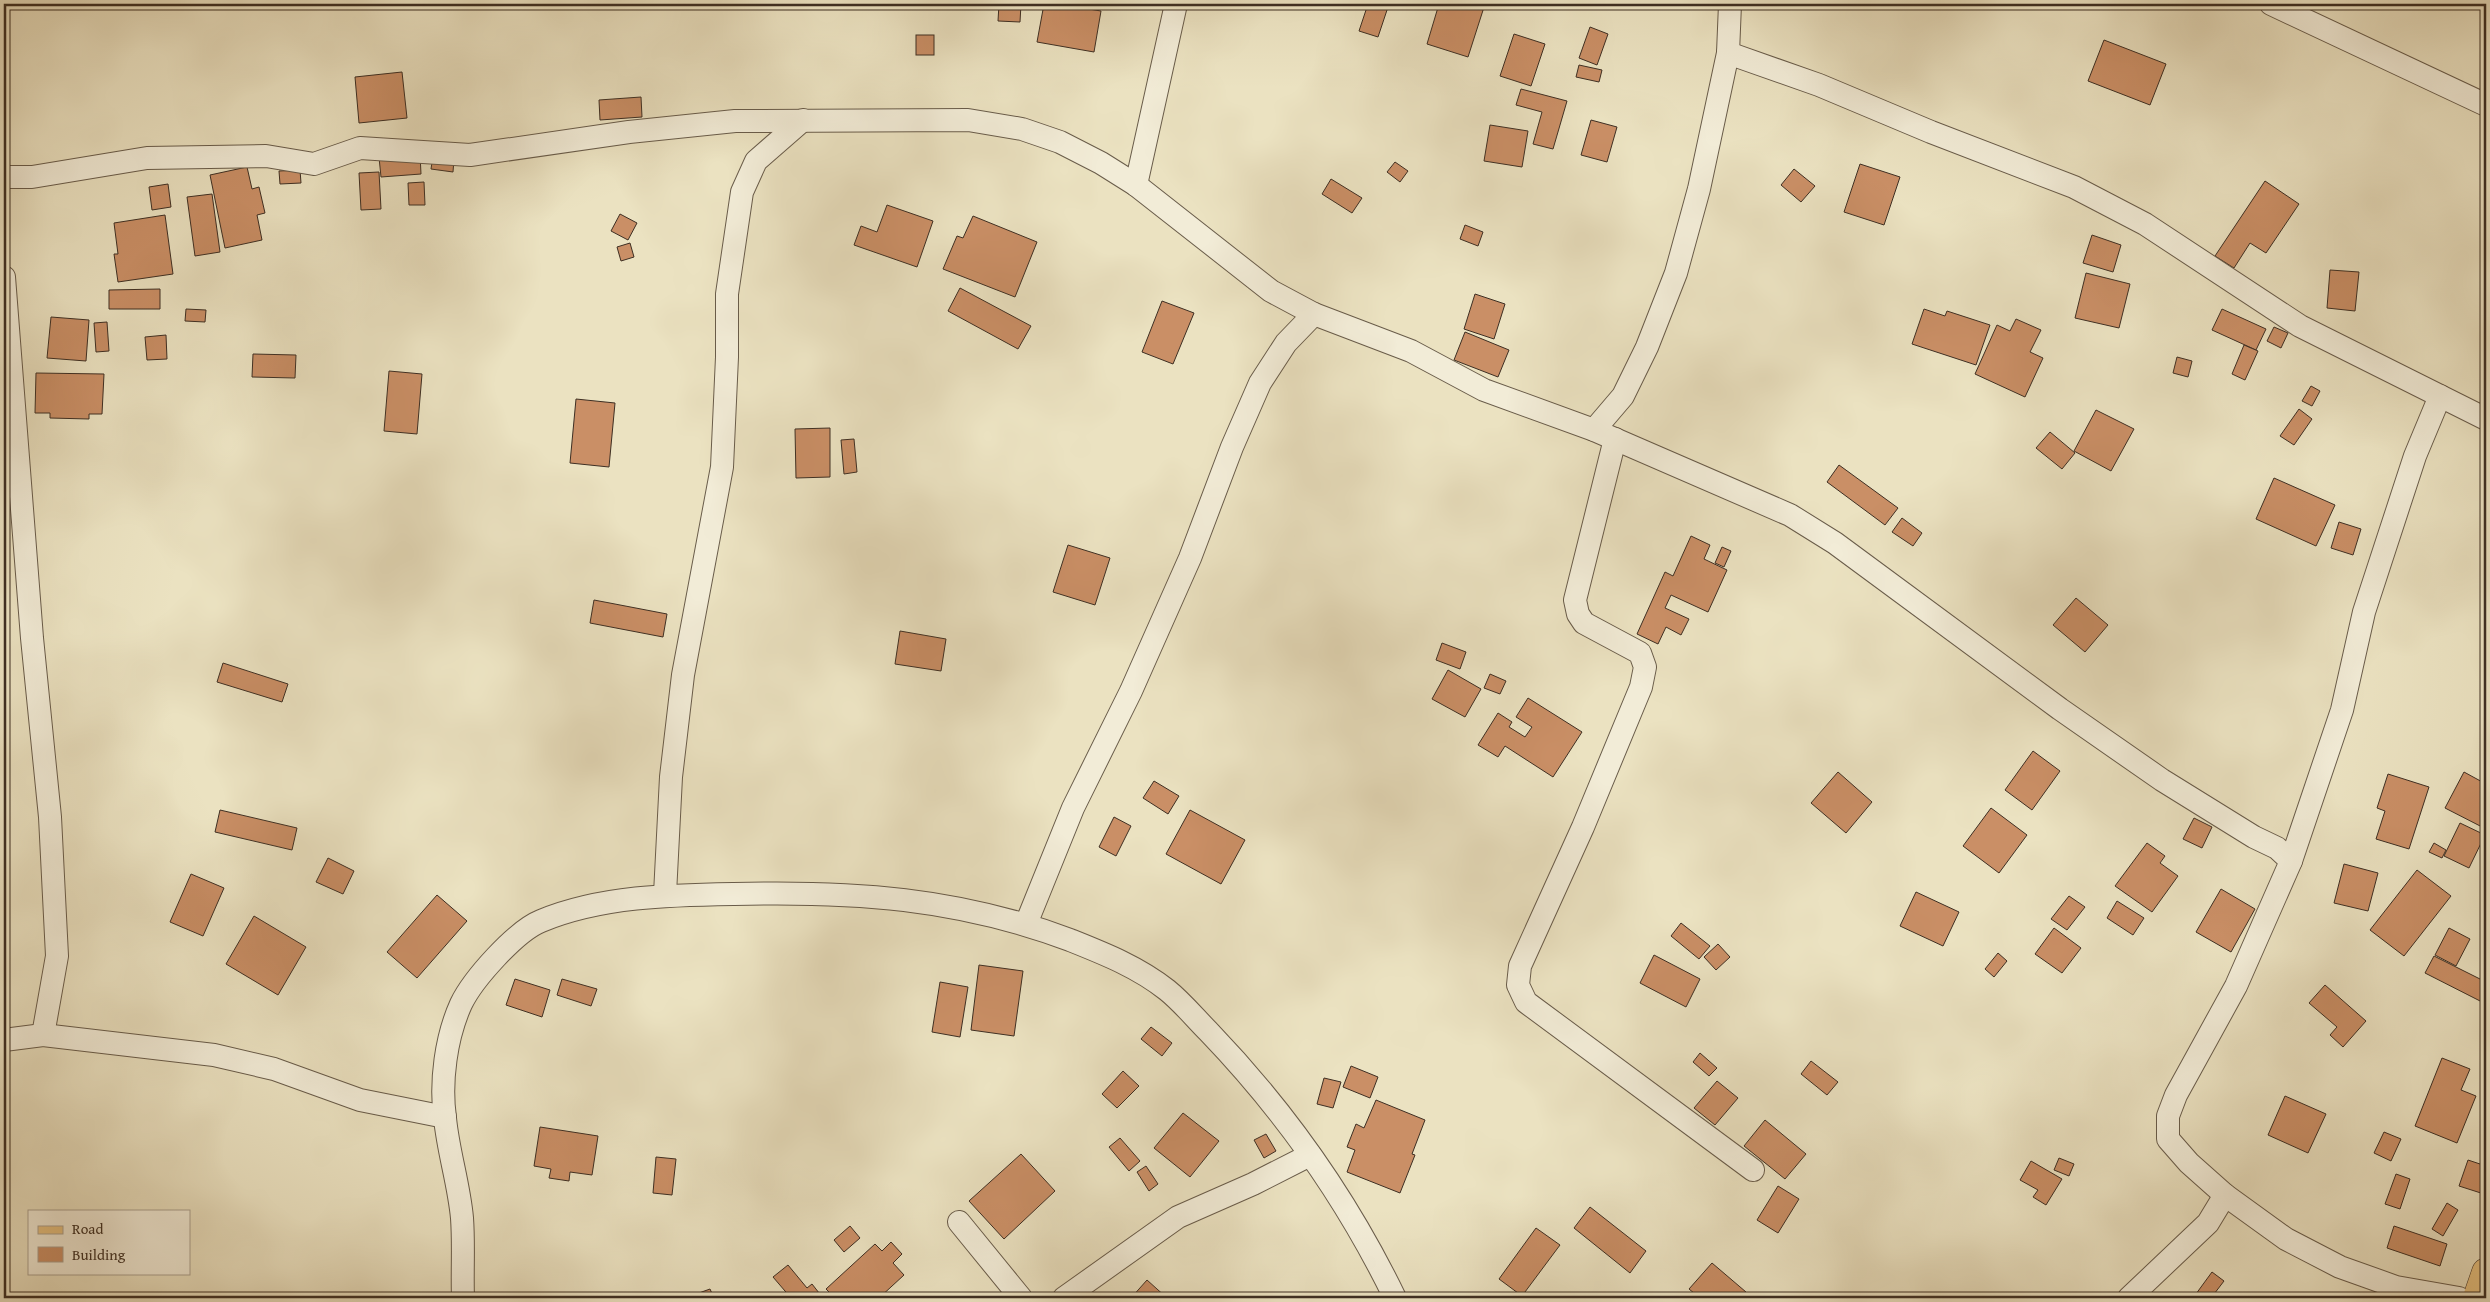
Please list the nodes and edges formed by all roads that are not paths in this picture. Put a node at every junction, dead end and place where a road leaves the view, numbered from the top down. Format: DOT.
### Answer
graph roads {
  1 [pos="1176,4"];
  2 [pos="1730,4"];
  3 [pos="2271,4"];
  4 [pos="1728,52"];
  5 [pos="2486,105"];
  6 [pos="803,120"];
  7 [pos="4,177"];
  8 [pos="1136,185"];
  9 [pos="4,277"];
  10 [pos="1314,314"];
  11 [pos="2440,396"];
  12 [pos="9,416"];
  13 [pos="2486,419"];
  14 [pos="1594,430"];
  15 [pos="1615,439"];
  16 [pos="2291,861"];
  17 [pos="665,894"];
  18 [pos="1026,924"];
  19 [pos="43,1035"];
  20 [pos="4,1040"];
  21 [pos="444,1117"];
  22 [pos="1310,1155"];
  23 [pos="1753,1170"];
  24 [pos="2225,1195"];
  25 [pos="959,1222"];
  26 [pos="2486,1272"];
  27 [pos="463,1298"];
  28 [pos="1021,1298"];
  29 [pos="1064,1298"];
  30 [pos="1395,1298"];
  31 [pos="2129,1298"];
  32 [pos="2459,1298"];
  33 [pos="2477,1298"];
  1 -- 8 [label="street"];
  2 -- 4 [label="street"];
  3 -- 5 [label="street"];
  4 -- 11 [label="street"];
  4 -- 14 [label="street"];
  6 -- 7 [label="street"];
  6 -- 8 [label="street"];
  6 -- 17 [label="street"];
  8 -- 10 [label="street"];
  9 -- 12 [label="street"];
  10 -- 14 [label="street"];
  10 -- 18 [label="street"];
  11 -- 13 [label="street"];
  11 -- 16 [label="street"];
  12 -- 19 [label="street"];
  14 -- 15 [label="street"];
  15 -- 16 [label="street"];
  15 -- 23 [label="street"];
  16 -- 24 [label="street"];
  17 -- 18 [label="street"];
  17 -- 21 [label="street"];
  18 -- 22 [label="street"];
  19 -- 20 [label="street"];
  19 -- 21 [label="street"];
  21 -- 27 [label="street"];
  22 -- 29 [label="street"];
  22 -- 30 [label="street"];
  24 -- 31 [label="street"];
  24 -- 32 [label="street"];
  25 -- 28 [label="street"];
  26 -- 33 [label="main road"];
}
